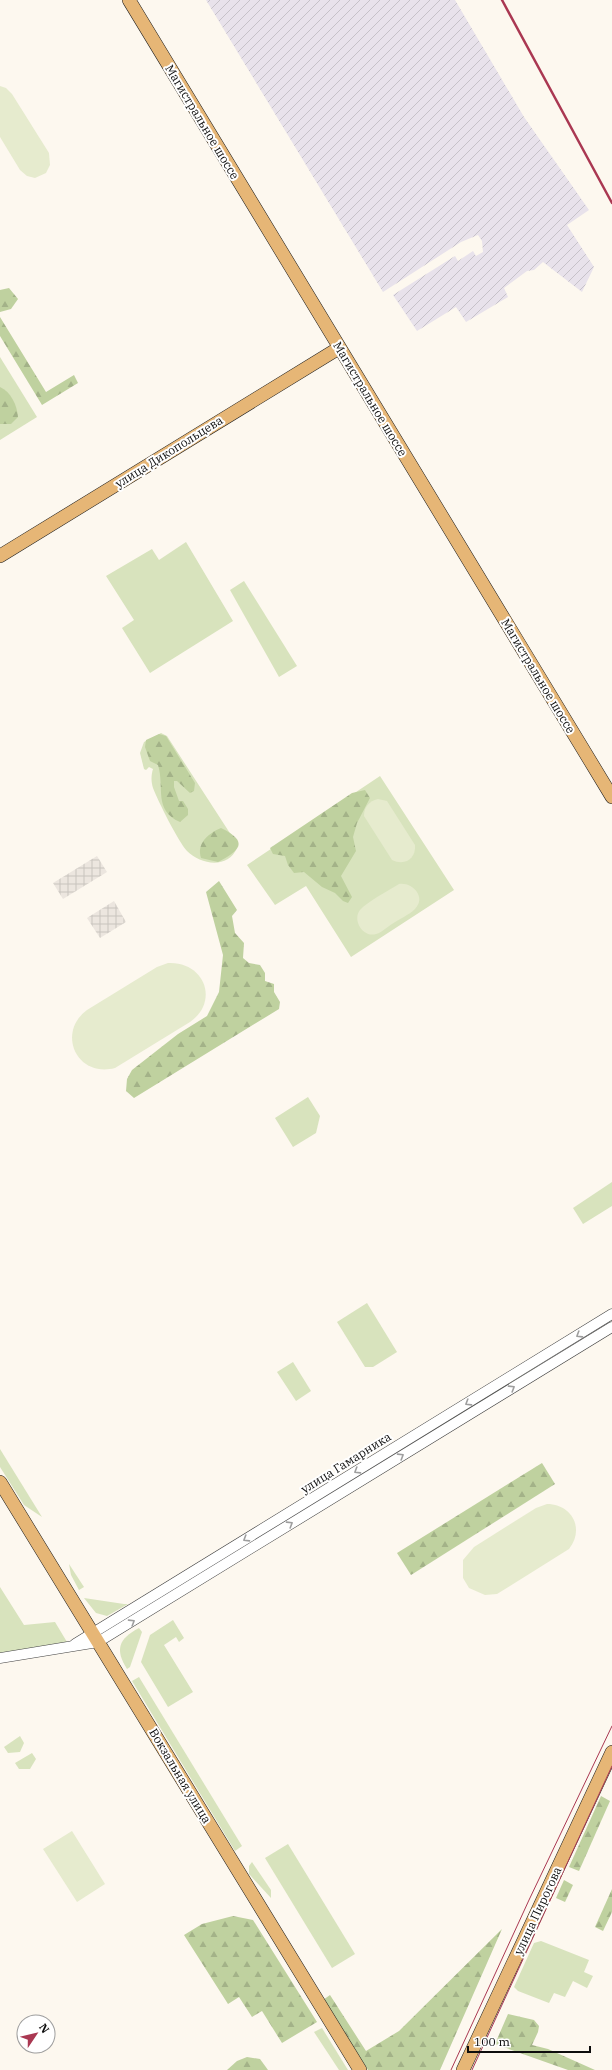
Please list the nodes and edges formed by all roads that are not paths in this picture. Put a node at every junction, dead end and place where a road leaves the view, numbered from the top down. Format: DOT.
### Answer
graph roads {
  1 [pos="129,0"];
  2 [pos="338,348"];
  3 [pos="0,556"];
  4 [pos="612,797"];
  5 [pos="612,1314"];
  6 [pos="612,1327"];
  7 [pos="0,1482"];
  8 [pos="96,1638"];
  9 [pos="0,1658"];
  10 [pos="612,1752"];
  11 [pos="360,2070"];
  12 [pos="463,2070"];
  1 -- 2 [label="main road, Магистральное шоссе"];
  2 -- 3 [label="main road, улица Дикопольцева"];
  2 -- 4 [label="main road, Магистральное шоссе"];
  5 -- 8 [label="street, улица Гамарника, one-way"];
  8 -- 6 [label="street, улица Гамарника, one-way"];
  7 -- 8 [label="main road, Вокзальная улица"];
  8 -- 9 [label="street"];
  8 -- 11 [label="main road, Вокзальная улица"];
  10 -- 12 [label="main road, улица Пирогова"];
}
